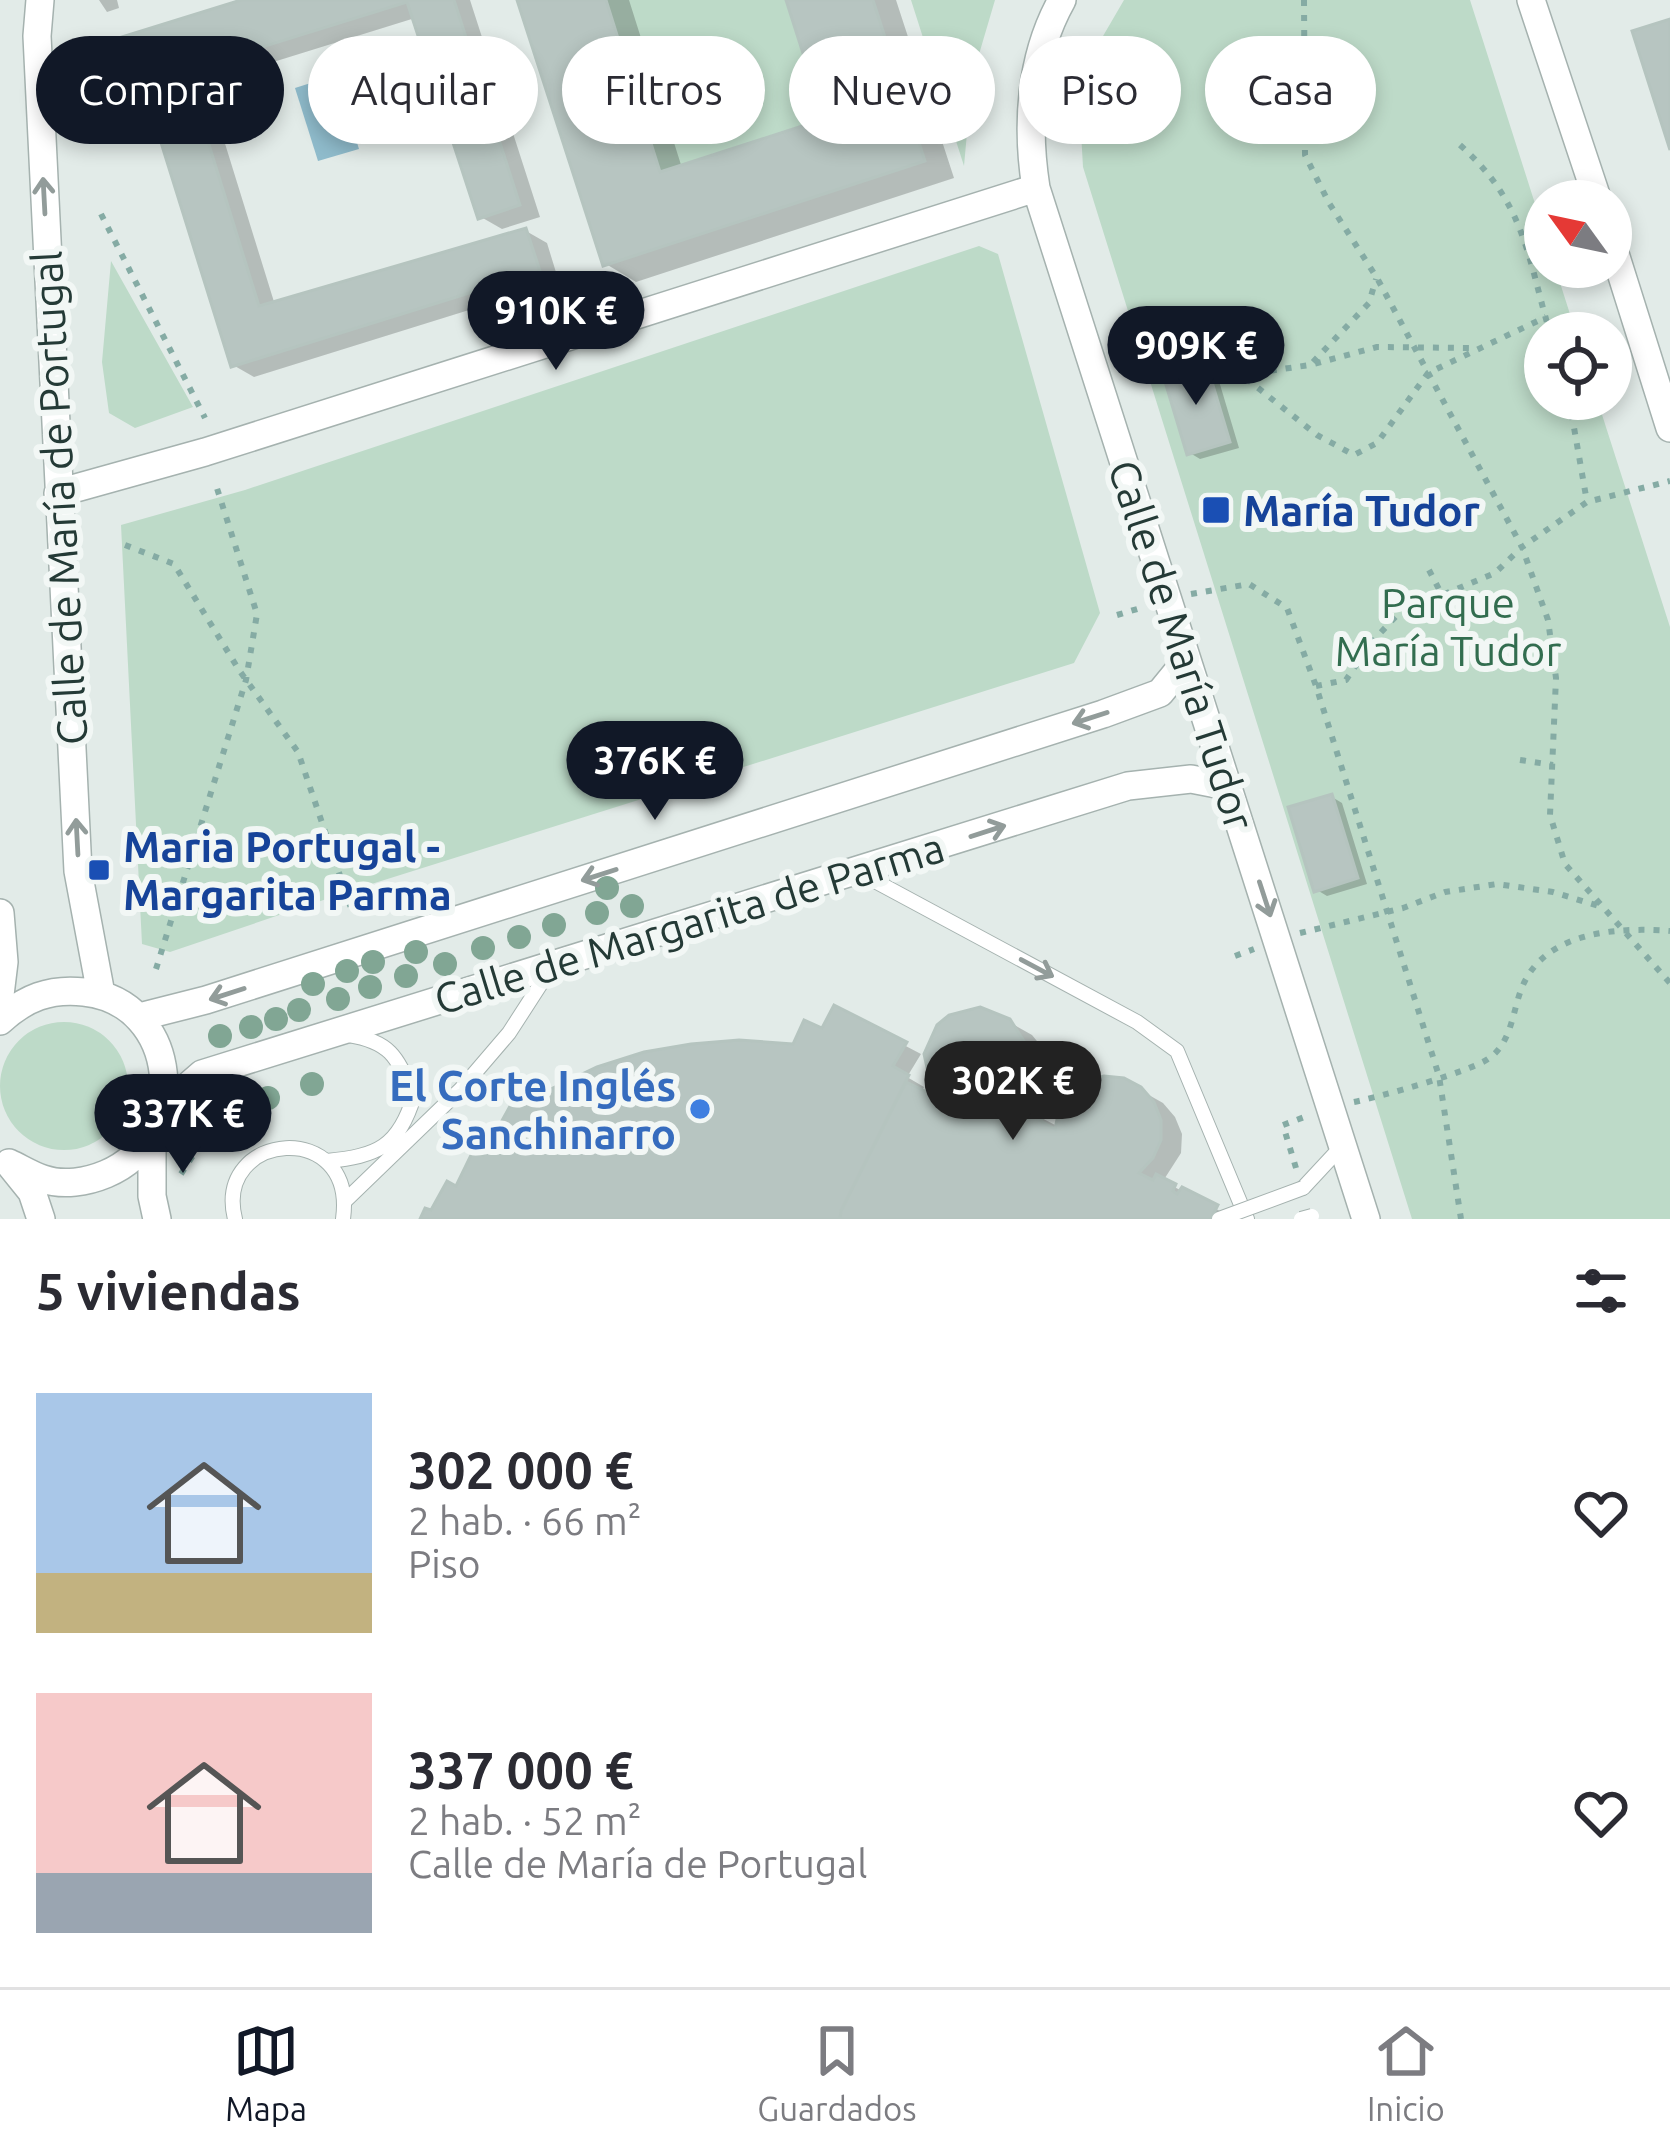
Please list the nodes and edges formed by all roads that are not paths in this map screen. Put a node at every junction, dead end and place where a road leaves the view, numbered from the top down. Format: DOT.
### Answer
graph roads {
  1 [pos="40,0"];
  2 [pos="1062,0"];
  3 [pos="1531,0"];
  4 [pos="1591,180"];
  5 [pos="1036,188"];
  6 [pos="1632,284"];
  7 [pos="1657,335"];
  8 [pos="1664,391"];
  9 [pos="1670,428"];
  10 [pos="58,493"];
  11 [pos="1187,660"];
  12 [pos="1227,786"];
  13 [pos="860,873"];
  14 [pos="0,913"];
  15 [pos="551,968"];
  16 [pos="101,994"];
  17 [pos="0,995"];
  18 [pos="140,1017"];
  19 [pos="0,1021"];
  20 [pos="332,1032"];
  21 [pos="164,1107"];
  22 [pos="152,1137"];
  23 [pos="1343,1145"];
  24 [pos="5,1158"];
  25 [pos="327,1161"];
  26 [pos="345,1201"];
  27 [pos="40,1219"];
  28 [pos="157,1219"];
  29 [pos="236,1219"];
  30 [pos="343,1219"];
  31 [pos="1219,1219"];
  32 [pos="1247,1219"];
  33 [pos="1366,1219"];
  10 -- 1 [label="street, Calle de María de Portugal, one-way"];
  2 -- 5 [label="street, Calle de María Tudor"];
  3 -- 4 [label="street"];
  5 -- 10 [label="street"];
  5 -- 11 [label="street, Calle de María Tudor"];
  6 -- 7 [label="street"];
  7 -- 8 [label="street"];
  8 -- 9 [label="street"];
  16 -- 10 [label="street, Calle de María de Portugal, one-way"];
  11 -- 12 [label="street, Calle de María Tudor"];
  11 -- 18 [label="street, Calle de Margarita de Parma, one-way"];
  13 -- 12 [label="street, Calle de Margarita de Parma, one-way"];
  12 -- 23 [label="street, Calle de María Tudor, one-way"];
  13 -- 15 [label="street, Calle de Margarita de Parma"];
  13 -- 32 [label="lane, one-way"];
  14 -- 17 [label="street"];
  15 -- 20 [label="street, Calle de Margarita de Parma"];
  15 -- 26 [label="lane"];
  16 -- 18 [label="street"];
  16 -- 19 [label="street"];
  18 -- 21 [label="street"];
  20 -- 21 [label="street, Calle de Margarita de Parma"];
  20 -- 25 [label="lane"];
  21 -- 22 [label="street"];
  22 -- 24 [label="street"];
  22 -- 28 [label="street"];
  23 -- 31 [label="lane, bridge"];
  23 -- 33 [label="street, Calle de María Tudor"];
  24 -- 27 [label="street"];
  25 -- 26 [label="lane"];
  25 -- 29 [label="lane"];
  26 -- 30 [label="lane"];
}
